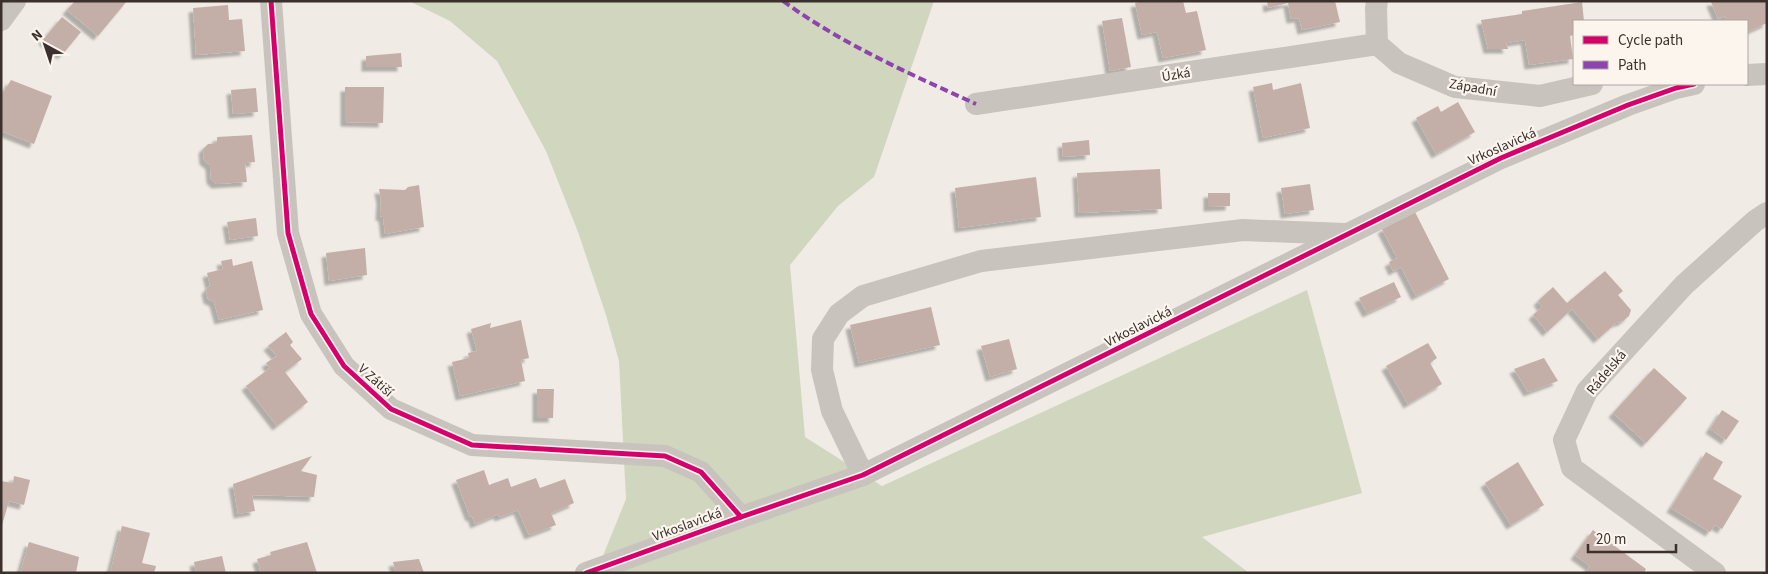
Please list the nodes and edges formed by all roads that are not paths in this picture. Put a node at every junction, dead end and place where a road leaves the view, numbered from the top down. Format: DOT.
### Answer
graph roads {
  1 [pos="15,1"];
  2 [pos="271,1"];
  3 [pos="1377,1"];
  4 [pos="1,20"];
  5 [pos="1376,44"];
  6 [pos="1767,74"];
  7 [pos="1748,75"];
  8 [pos="1588,85"];
  9 [pos="1690,85"];
  10 [pos="976,104"];
  11 [pos="1767,213"];
  12 [pos="1347,234"];
  13 [pos="863,475"];
  14 [pos="741,517"];
  15 [pos="586,573"];
  16 [pos="1714,573"];
  1 -- 4 [label="street"];
  2 -- 14 [label="street, V Zátiší"];
  3 -- 5 [label="street"];
  5 -- 8 [label="street, Západní"];
  5 -- 10 [label="street, Úzká"];
  6 -- 7 [label="street"];
  9 -- 12 [label="street, Vrkoslavická"];
  11 -- 16 [label="street, Rádelská"];
  12 -- 13 [label="street, Vrkoslavická"];
  12 -- 13 [label="street, Vrkoslavická"];
  13 -- 14 [label="street, Vrkoslavická"];
  14 -- 15 [label="street, Vrkoslavická"];
}
